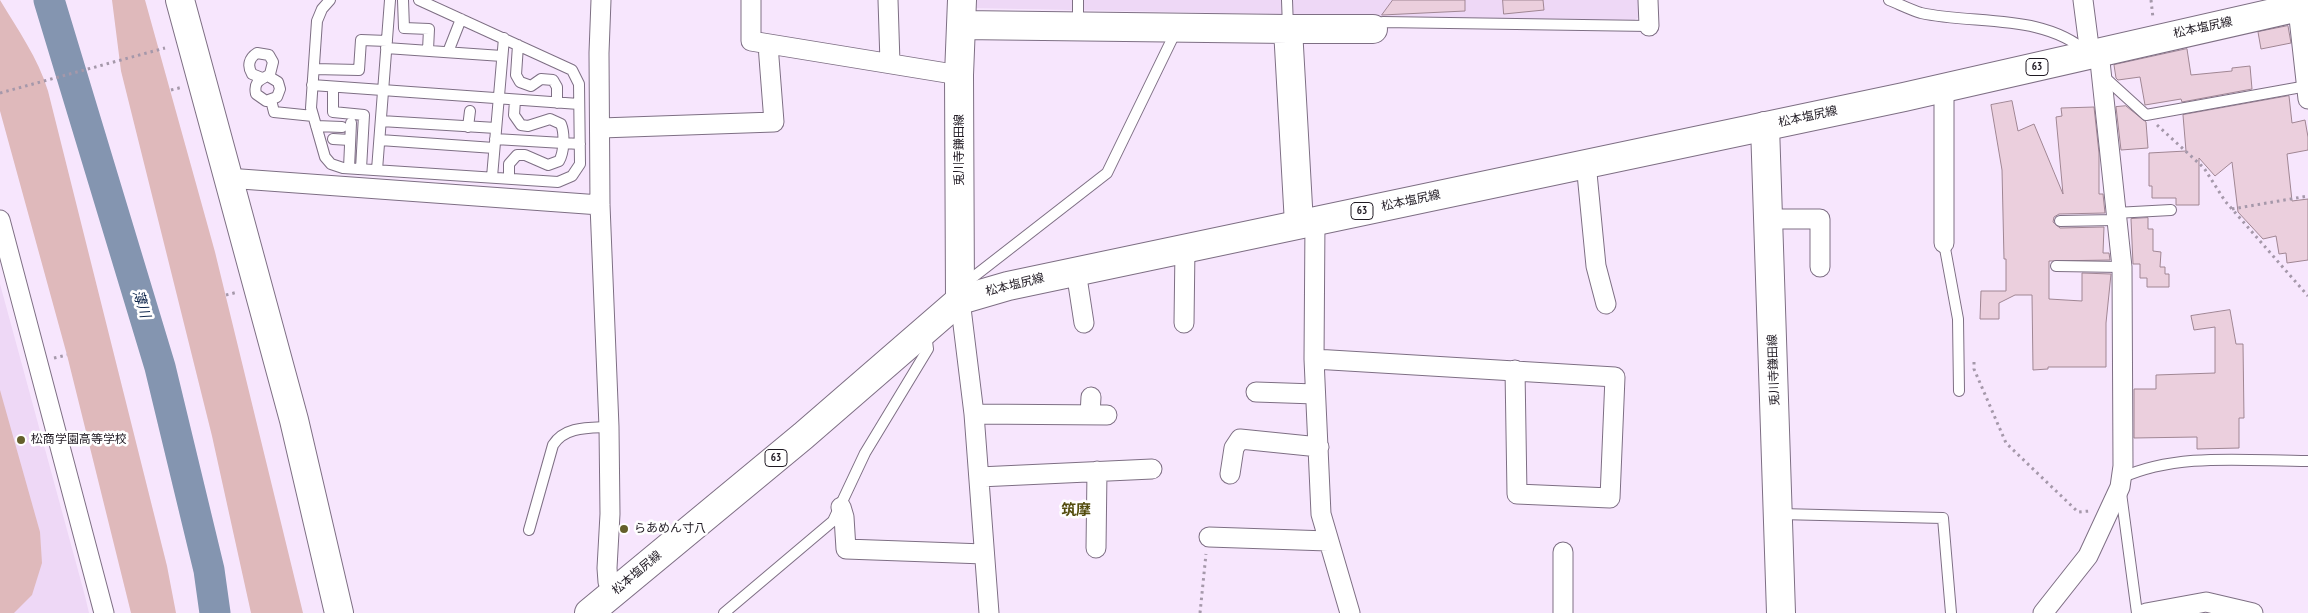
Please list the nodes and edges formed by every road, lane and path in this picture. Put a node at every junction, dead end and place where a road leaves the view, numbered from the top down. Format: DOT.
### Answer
graph roads {
  1 [pos="180,0"];
  2 [pos="330,0"];
  3 [pos="390,0"];
  4 [pos="403,0"];
  5 [pos="419,0"];
  6 [pos="601,0"];
  7 [pos="752,0"];
  8 [pos="888,0"];
  9 [pos="1287,0"];
  10 [pos="1648,0"];
  11 [pos="1889,0"];
  12 [pos="2083,0"];
  13 [pos="2301,4"];
  14 [pos="962,12"];
  15 [pos="1078,13"];
  16 [pos="461,19"];
  17 [pos="1649,26"];
  18 [pos="1178,28"];
  19 [pos="1288,29"];
  20 [pos="1373,29"];
  21 [pos="504,38"];
  22 [pos="386,44"];
  23 [pos="518,45"];
  24 [pos="768,45"];
  25 [pos="166,48"];
  26 [pos="428,50"];
  27 [pos="448,52"];
  28 [pos="502,56"];
  29 [pos="2096,60"];
  30 [pos="890,63"];
  31 [pos="314,69"];
  32 [pos="960,75"];
  33 [pos="265,77"];
  34 [pos="312,85"];
  35 [pos="333,87"];
  36 [pos="1944,88"];
  37 [pos="383,90"];
  38 [pos="0,93"];
  39 [pos="2307,93"];
  40 [pos="498,98"];
  41 [pos="271,100"];
  42 [pos="515,100"];
  43 [pos="556,103"];
  44 [pos="579,104"];
  45 [pos="470,112"];
  46 [pos="2146,115"];
  47 [pos="314,121"];
  48 [pos="381,121"];
  49 [pos="468,126"];
  50 [pos="1765,126"];
  51 [pos="496,128"];
  52 [pos="601,128"];
  53 [pos="333,140"];
  54 [pos="350,140"];
  55 [pos="380,140"];
  56 [pos="562,143"];
  57 [pos="495,144"];
  58 [pos="580,144"];
  59 [pos="1586,163"];
  60 [pos="349,168"];
  61 [pos="361,169"];
  62 [pos="377,170"];
  63 [pos="492,177"];
  64 [pos="509,178"];
  65 [pos="229,182"];
  66 [pos="2308,196"];
  67 [pos="600,204"];
  68 [pos="2172,210"];
  69 [pos="2232,210"];
  70 [pos="2115,217"];
  71 [pos="1768,219"];
  72 [pos="0,220"];
  73 [pos="2060,221"];
  74 [pos="1307,223"];
  75 [pos="1944,243"];
  76 [pos="1185,248"];
  77 [pos="2056,266"];
  78 [pos="1820,267"];
  79 [pos="2122,267"];
  80 [pos="1076,271"];
  81 [pos="960,293"];
  82 [pos="2308,296"];
  83 [pos="1606,304"];
  84 [pos="1084,323"];
  85 [pos="1184,323"];
  86 [pos="926,330"];
  87 [pos="67,355"];
  88 [pos="51,358"];
  89 [pos="1314,359"];
  90 [pos="1974,360"];
  91 [pos="1515,370"];
  92 [pos="1959,391"];
  93 [pos="1256,392"];
  94 [pos="1315,394"];
  95 [pos="1096,409"];
  96 [pos="974,414"];
  97 [pos="609,427"];
  98 [pos="1319,447"];
  99 [pos="2308,461"];
  100 [pos="1152,468"];
  101 [pos="1097,471"];
  102 [pos="1230,474"];
  103 [pos="979,478"];
  104 [pos="2121,482"];
  105 [pos="840,507"];
  106 [pos="2110,508"];
  107 [pos="1779,514"];
  108 [pos="529,530"];
  109 [pos="1090,536"];
  110 [pos="1209,537"];
  111 [pos="1328,541"];
  112 [pos="1563,552"];
  113 [pos="984,554"];
  114 [pos="614,592"];
  115 [pos="104,613"];
  116 [pos="338,613"];
  117 [pos="589,613"];
  118 [pos="724,613"];
  119 [pos="989,613"];
  120 [pos="1200,613"];
  121 [pos="1350,613"];
  122 [pos="1563,613"];
  123 [pos="1781,613"];
  124 [pos="1951,613"];
  125 [pos="2043,613"];
  126 [pos="2137,613"];
  127 [pos="2146,613"];
  128 [pos="2253,613"];
  1 -- 65 [label="main road"];
  2 -- 31 [label="lane"];
  3 -- 22 [label="lane"];
  4 -- 26 [label="lane"];
  5 -- 16 [label="lane"];
  6 -- 52 [label="street"];
  7 -- 24 [label="street"];
  8 -- 30 [label="street"];
  9 -- 19 [label="lane"];
  10 -- 17 [label="street"];
  11 -- 29 [label="lane"];
  12 -- 29 [label="street"];
  13 -- 29 [label="main road, 松本塩尻線 / 63"];
  13 -- 39 [label="street"];
  14 -- 15 [label="main road"];
  14 -- 32 [label="main road, 兎川寺鎌田線"];
  15 -- 18 [label="main road"];
  16 -- 21 [label="lane"];
  16 -- 27 [label="lane"];
  17 -- 20 [label="lane"];
  18 -- 19 [label="main road"];
  18 -- 81 [label="lane"];
  19 -- 20 [label="main road"];
  19 -- 74 [label="main road"];
  21 -- 23 [label="lane"];
  21 -- 28 [label="lane"];
  22 -- 26 [label="lane"];
  22 -- 31 [label="lane"];
  22 -- 37 [label="lane"];
  23 -- 43 [label="lane"];
  23 -- 44 [label="lane"];
  24 -- 30 [label="street"];
  24 -- 52 [label="street"];
  25 -- 38 [label="path"];
  26 -- 27 [label="lane"];
  27 -- 28 [label="lane"];
  28 -- 40 [label="lane"];
  29 -- 36 [label="main road, 松本塩尻線 / 63"];
  29 -- 46 [label="lane"];
  29 -- 70 [label="street"];
  30 -- 32 [label="street"];
  31 -- 34 [label="lane"];
  32 -- 81 [label="main road, 兎川寺鎌田線"];
  33 -- 33 [label="lane"];
  33 -- 41 [label="lane"];
  33 -- 41 [label="lane"];
  34 -- 35 [label="lane"];
  34 -- 47 [label="lane"];
  35 -- 37 [label="lane"];
  35 -- 61 [label="lane"];
  36 -- 50 [label="main road, 松本塩尻線 / 63"];
  36 -- 75 [label="street"];
  37 -- 40 [label="lane"];
  37 -- 48 [label="lane"];
  39 -- 46 [label="lane"];
  40 -- 42 [label="lane"];
  40 -- 51 [label="lane"];
  41 -- 47 [label="lane"];
  42 -- 43 [label="lane"];
  42 -- 56 [label="lane"];
  43 -- 44 [label="lane"];
  44 -- 58 [label="lane"];
  45 -- 49 [label="lane"];
  46 -- 69 [label="path"];
  47 -- 54 [label="lane"];
  47 -- 60 [label="lane"];
  48 -- 49 [label="lane"];
  48 -- 55 [label="lane"];
  49 -- 51 [label="lane"];
  50 -- 59 [label="main road, 松本塩尻線 / 63"];
  50 -- 71 [label="main road, 兎川寺鎌田線"];
  51 -- 57 [label="lane"];
  52 -- 67 [label="street"];
  53 -- 54 [label="lane"];
  54 -- 60 [label="lane"];
  55 -- 57 [label="lane"];
  55 -- 62 [label="lane"];
  56 -- 57 [label="lane"];
  56 -- 58 [label="lane"];
  56 -- 64 [label="lane"];
  57 -- 63 [label="lane"];
  58 -- 64 [label="lane"];
  59 -- 74 [label="main road, 松本塩尻線 / 63"];
  59 -- 83 [label="street"];
  60 -- 61 [label="lane"];
  61 -- 62 [label="lane"];
  62 -- 63 [label="lane"];
  63 -- 64 [label="lane"];
  65 -- 67 [label="street"];
  65 -- 116 [label="main road"];
  66 -- 69 [label="path"];
  67 -- 97 [label="street"];
  68 -- 70 [label="lane"];
  69 -- 82 [label="path"];
  70 -- 73 [label="lane"];
  70 -- 79 [label="street"];
  71 -- 78 [label="street"];
  71 -- 107 [label="main road, 兎川寺鎌田線"];
  72 -- 115 [label="street"];
  74 -- 76 [label="main road, 松本塩尻線 / 63"];
  74 -- 89 [label="street"];
  75 -- 92 [label="lane"];
  76 -- 80 [label="main road, 松本塩尻線 / 63"];
  76 -- 85 [label="street"];
  77 -- 79 [label="lane"];
  79 -- 104 [label="street"];
  80 -- 81 [label="main road, 松本塩尻線 / 63"];
  80 -- 84 [label="street"];
  81 -- 86 [label="main road, 松本塩尻線 / 63"];
  81 -- 96 [label="street"];
  86 -- 105 [label="lane"];
  86 -- 114 [label="main road, 松本塩尻線 / 63"];
  87 -- 88 [label="path"];
  89 -- 91 [label="street"];
  89 -- 94 [label="street"];
  90 -- 106 [label="path"];
  91 -- 91 [label="street"];
  93 -- 94 [label="street"];
  94 -- 98 [label="street"];
  95 -- 96 [label="street"];
  96 -- 103 [label="street"];
  97 -- 108 [label="lane"];
  97 -- 114 [label="street"];
  98 -- 102 [label="street"];
  98 -- 111 [label="street"];
  99 -- 104 [label="lane"];
  100 -- 101 [label="street"];
  101 -- 103 [label="street"];
  101 -- 109 [label="street"];
  103 -- 113 [label="street"];
  104 -- 106 [label="street"];
  104 -- 126 [label="lane"];
  105 -- 113 [label="street"];
  105 -- 118 [label="lane"];
  106 -- 125 [label="street"];
  107 -- 123 [label="main road, 兎川寺鎌田線"];
  107 -- 124 [label="lane"];
  110 -- 111 [label="street"];
  110 -- 120 [label="path"];
  111 -- 121 [label="street"];
  112 -- 122 [label="street"];
  113 -- 119 [label="street"];
  114 -- 117 [label="main road, 松本塩尻線 / 63"];
  127 -- 128 [label="street"];
}
